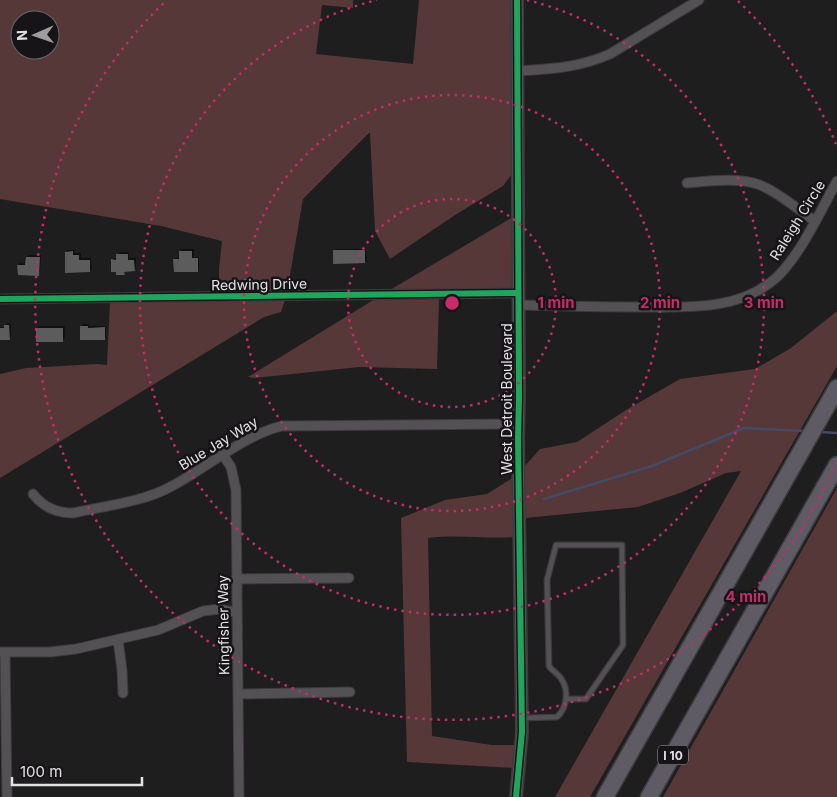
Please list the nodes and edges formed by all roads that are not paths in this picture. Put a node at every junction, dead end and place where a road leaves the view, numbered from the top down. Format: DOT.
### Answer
graph roads {
  1 [pos="516,0"];
  2 [pos="699,0"];
  3 [pos="517,71"];
  4 [pos="837,181"];
  5 [pos="687,184"];
  6 [pos="815,221"];
  7 [pos="0,299"];
  8 [pos="518,299"];
  9 [pos="837,388"];
  10 [pos="518,424"];
  11 [pos="223,455"];
  12 [pos="837,465"];
  13 [pos="33,494"];
  14 [pos="349,578"];
  15 [pos="236,579"];
  16 [pos="237,613"];
  17 [pos="118,640"];
  18 [pos="3,652"];
  19 [pos="350,692"];
  20 [pos="123,694"];
  21 [pos="238,694"];
  22 [pos="566,699"];
  23 [pos="522,718"];
  24 [pos="7,797"];
  25 [pos="239,797"];
  26 [pos="516,797"];
  27 [pos="605,797"];
  28 [pos="649,797"];
  1 -- 3 [label="street, West Detroit Boulevard"];
  2 -- 3 [label="street"];
  3 -- 8 [label="street, West Detroit Boulevard"];
  4 -- 6 [label="street, Raleigh Circle"];
  5 -- 6 [label="street"];
  6 -- 8 [label="street, Raleigh Circle"];
  7 -- 8 [label="street, Redwing Drive"];
  8 -- 10 [label="street, West Detroit Boulevard"];
  9 -- 27 [label="highway, I 10"];
  10 -- 11 [label="street, Blue Jay Way"];
  10 -- 23 [label="street, West Detroit Boulevard"];
  11 -- 13 [label="street, Blue Jay Way"];
  11 -- 15 [label="street, Kingfisher Way"];
  12 -- 28 [label="highway, I 10"];
  14 -- 15 [label="street"];
  15 -- 16 [label="street, Kingfisher Way"];
  16 -- 17 [label="street"];
  16 -- 21 [label="street, Kingfisher Way"];
  17 -- 18 [label="street"];
  17 -- 20 [label="street"];
  18 -- 24 [label="street"];
  19 -- 21 [label="street"];
  21 -- 25 [label="street, Kingfisher Way"];
  22 -- 22 [label="lane"];
  22 -- 23 [label="lane"];
  23 -- 26 [label="street, West Detroit Boulevard"];
}
